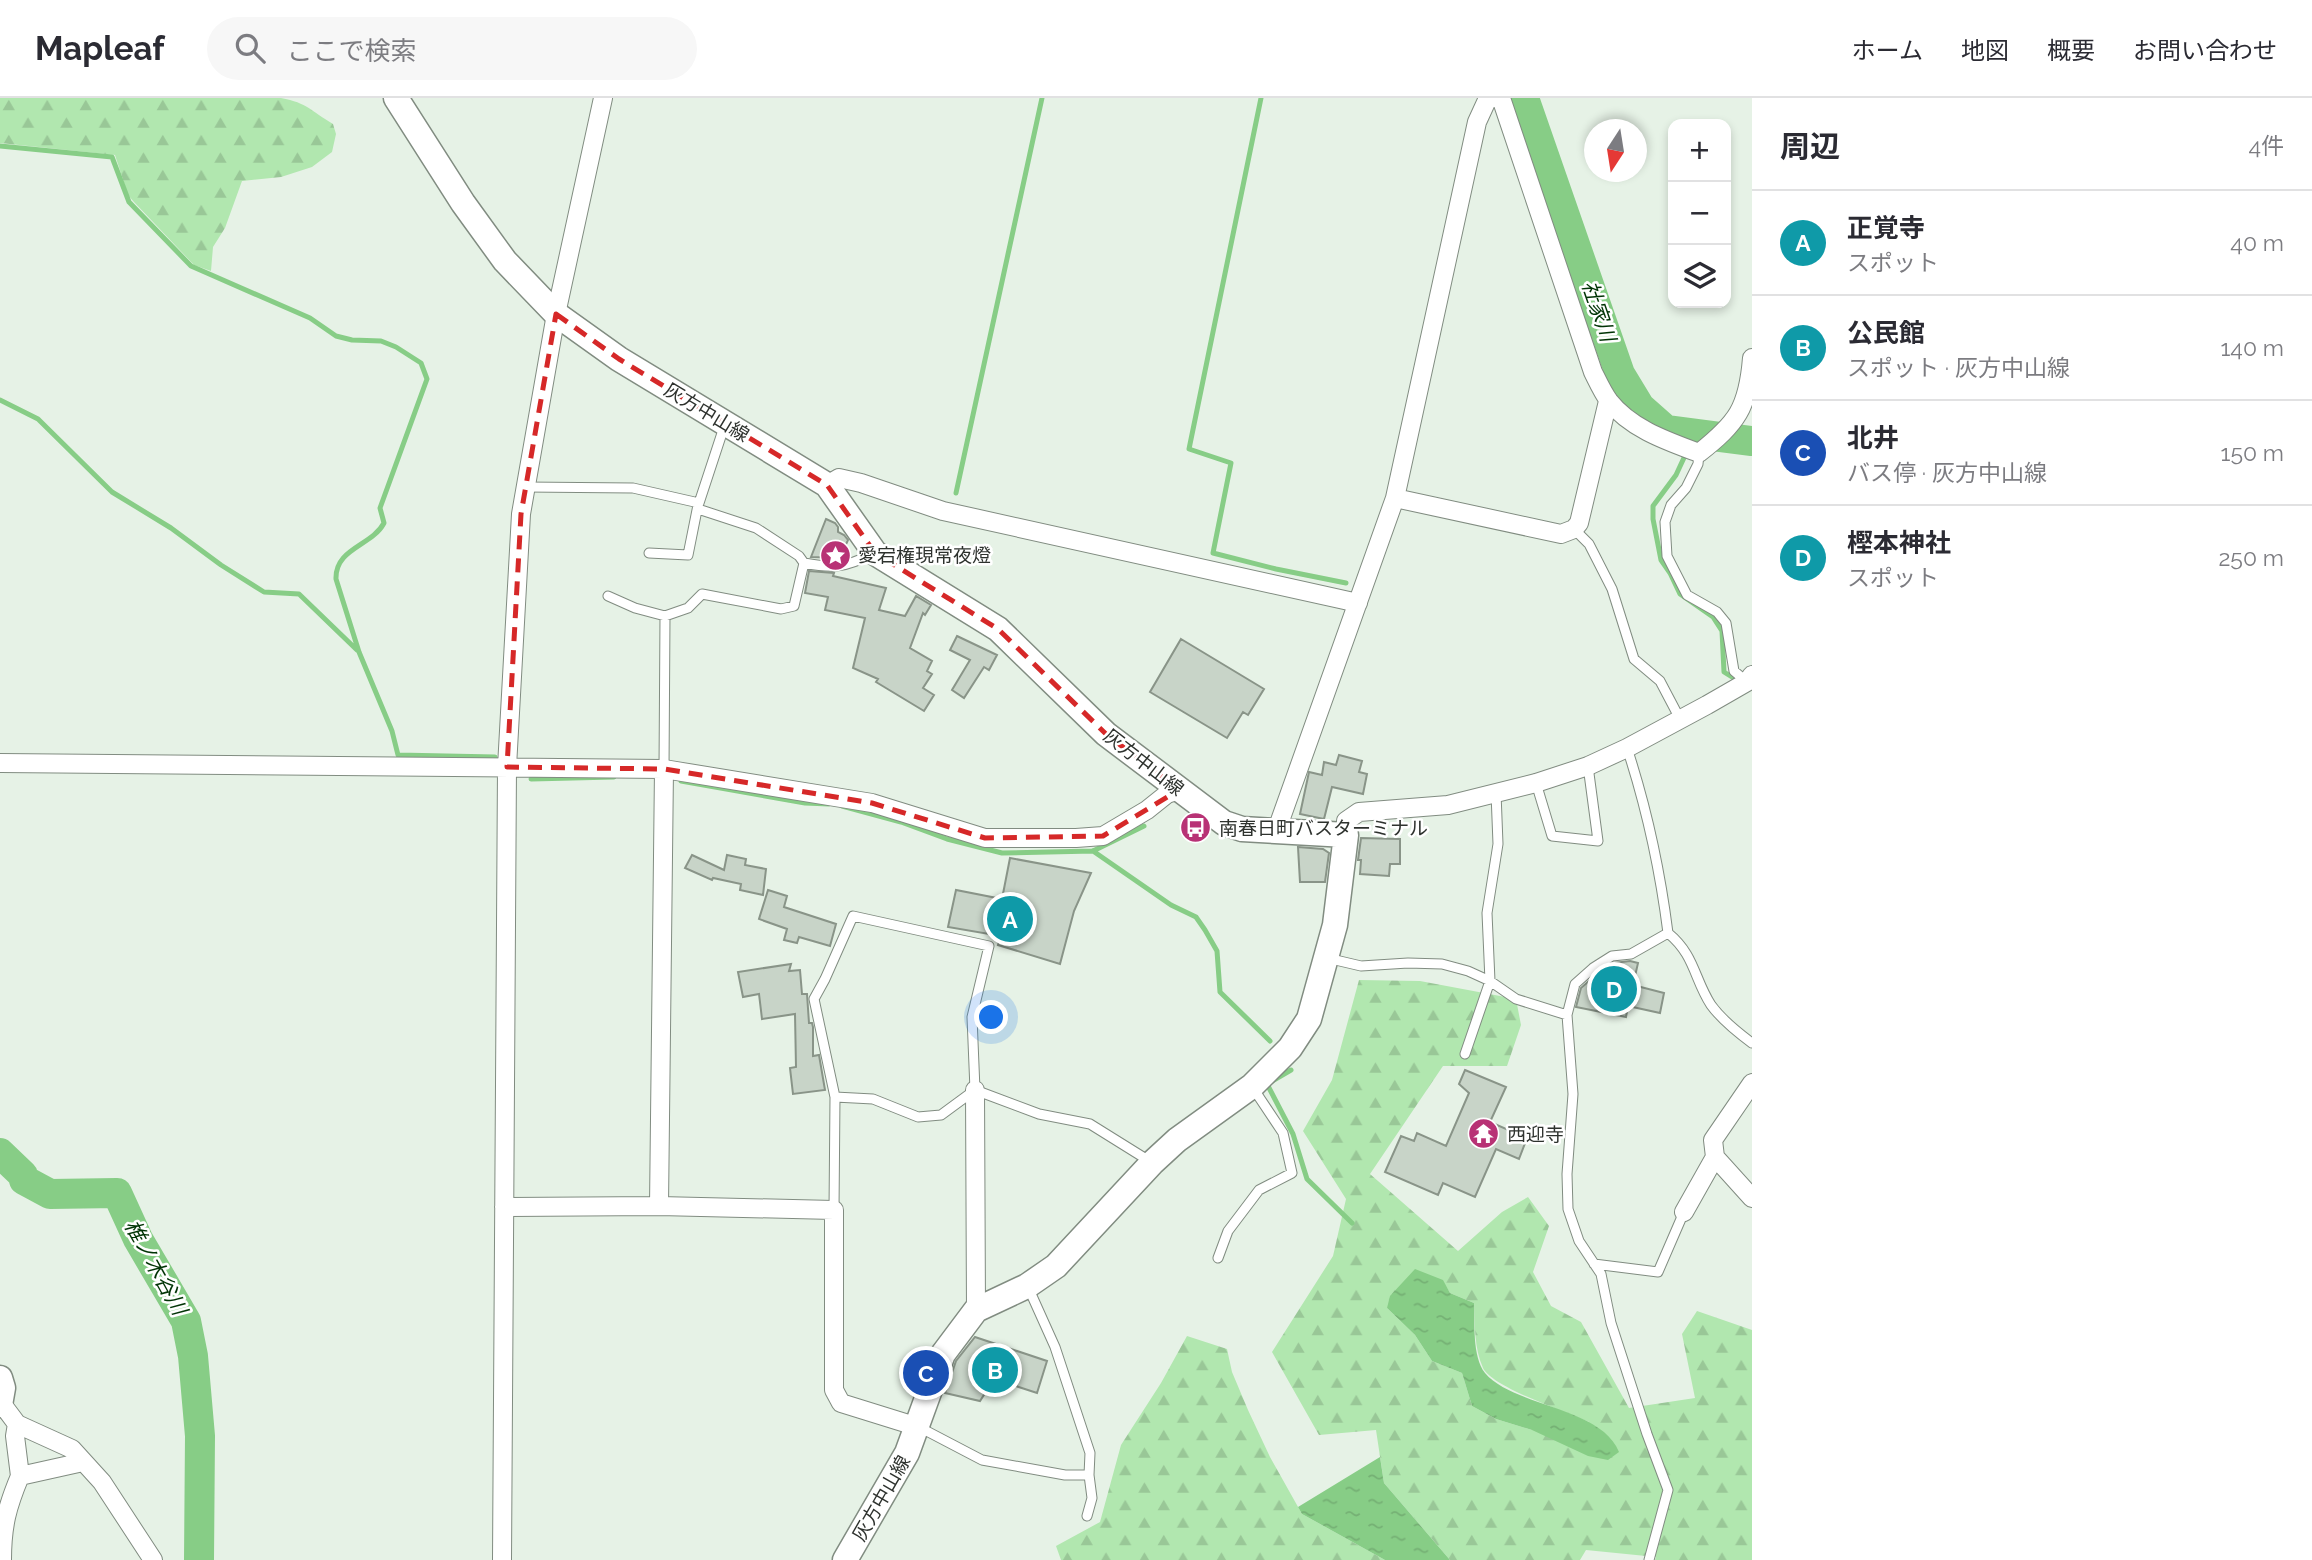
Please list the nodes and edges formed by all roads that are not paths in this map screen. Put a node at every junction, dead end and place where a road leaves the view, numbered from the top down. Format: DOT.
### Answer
graph roads {
  1 [pos="396,98"];
  2 [pos="603,98"];
  3 [pos="1488,98"];
  4 [pos="1500,98"];
  5 [pos="556,314"];
  6 [pos="1752,358"];
  7 [pos="1608,401"];
  8 [pos="726,423"];
  9 [pos="1699,453"];
  10 [pos="827,485"];
  11 [pos="525,487"];
  12 [pos="1395,498"];
  13 [pos="698,506"];
  14 [pos="1574,528"];
  15 [pos="649,553"];
  16 [pos="875,553"];
  17 [pos="804,563"];
  18 [pos="608,596"];
  19 [pos="1358,603"];
  20 [pos="665,615"];
  21 [pos="1750,682"];
  22 [pos="1680,719"];
  23 [pos="1627,748"];
  24 [pos="0,763"];
  25 [pos="1588,766"];
  26 [pos="508,767"];
  27 [pos="664,769"];
  28 [pos="1536,783"];
  29 [pos="1179,790"];
  30 [pos="1496,793"];
  31 [pos="1276,832"];
  32 [pos="1346,835"];
  33 [pos="1668,933"];
  34 [pos="1326,958"];
  35 [pos="1490,981"];
  36 [pos="1567,1015"];
  37 [pos="1752,1043"];
  38 [pos="1465,1054"];
  39 [pos="1752,1083"];
  40 [pos="1252,1086"];
  41 [pos="975,1090"];
  42 [pos="835,1097"];
  43 [pos="1715,1157"];
  44 [pos="1152,1163"];
  45 [pos="1752,1198"];
  46 [pos="659,1206"];
  47 [pos="504,1208"];
  48 [pos="834,1210"];
  49 [pos="1684,1212"];
  50 [pos="1218,1258"];
  51 [pos="1594,1264"];
  52 [pos="1027,1286"];
  53 [pos="976,1310"];
  54 [pos="0,1378"];
  55 [pos="1,1404"];
  56 [pos="17,1424"];
  57 [pos="915,1426"];
  58 [pos="83,1462"];
  59 [pos="1089,1475"];
  60 [pos="20,1476"];
  61 [pos="1087,1516"];
  62 [pos="2,1560"];
  63 [pos="153,1560"];
  64 [pos="502,1560"];
  65 [pos="845,1560"];
  66 [pos="1649,1560"];
  1 -- 5 [label="main road, 灰方中山線"];
  2 -- 5 [label="street"];
  3 -- 12 [label="street"];
  4 -- 7 [label="street"];
  5 -- 8 [label="main road, 灰方中山線"];
  5 -- 11 [label="street"];
  6 -- 9 [label="street"];
  7 -- 9 [label="street"];
  7 -- 14 [label="street"];
  8 -- 10 [label="main road, 灰方中山線"];
  8 -- 13 [label="lane"];
  9 -- 21 [label="lane"];
  10 -- 16 [label="main road, 灰方中山線"];
  10 -- 19 [label="street"];
  11 -- 13 [label="lane"];
  11 -- 26 [label="street"];
  12 -- 14 [label="street"];
  12 -- 19 [label="street"];
  13 -- 15 [label="lane"];
  13 -- 17 [label="lane"];
  14 -- 22 [label="lane"];
  16 -- 17 [label="lane"];
  16 -- 29 [label="main road, 灰方中山線"];
  17 -- 20 [label="lane"];
  18 -- 20 [label="lane"];
  19 -- 31 [label="street"];
  20 -- 27 [label="lane"];
  21 -- 22 [label="street"];
  22 -- 23 [label="street"];
  23 -- 25 [label="street"];
  23 -- 33 [label="lane"];
  24 -- 26 [label="street"];
  25 -- 28 [label="street"];
  25 -- 28 [label="lane"];
  26 -- 27 [label="street"];
  26 -- 47 [label="street"];
  27 -- 29 [label="street"];
  27 -- 46 [label="street"];
  28 -- 30 [label="street"];
  29 -- 31 [label="main road, 灰方中山線"];
  30 -- 32 [label="street"];
  30 -- 35 [label="lane"];
  31 -- 32 [label="main road, 灰方中山線"];
  32 -- 34 [label="main road, 灰方中山線"];
  33 -- 36 [label="lane"];
  33 -- 37 [label="lane"];
  34 -- 35 [label="lane"];
  34 -- 40 [label="main road, 灰方中山線"];
  35 -- 36 [label="lane"];
  35 -- 38 [label="lane"];
  36 -- 51 [label="lane"];
  39 -- 43 [label="street"];
  40 -- 44 [label="main road, 灰方中山線"];
  40 -- 50 [label="lane"];
  41 -- 42 [label="lane"];
  41 -- 42 [label="lane"];
  41 -- 44 [label="lane"];
  41 -- 53 [label="street"];
  42 -- 48 [label="lane"];
  43 -- 45 [label="street"];
  43 -- 49 [label="street"];
  44 -- 52 [label="main road, 灰方中山線"];
  46 -- 47 [label="street"];
  46 -- 48 [label="street"];
  47 -- 64 [label="street"];
  48 -- 57 [label="street"];
  49 -- 51 [label="lane"];
  51 -- 66 [label="lane"];
  52 -- 53 [label="main road, 灰方中山線"];
  52 -- 59 [label="lane"];
  53 -- 57 [label="main road, 灰方中山線"];
  54 -- 55 [label="main road"];
  55 -- 56 [label="street"];
  56 -- 58 [label="street"];
  56 -- 60 [label="street"];
  57 -- 59 [label="lane"];
  57 -- 65 [label="main road, 灰方中山線"];
  58 -- 60 [label="street"];
  58 -- 63 [label="street"];
  59 -- 61 [label="lane"];
  60 -- 62 [label="street"];
}
